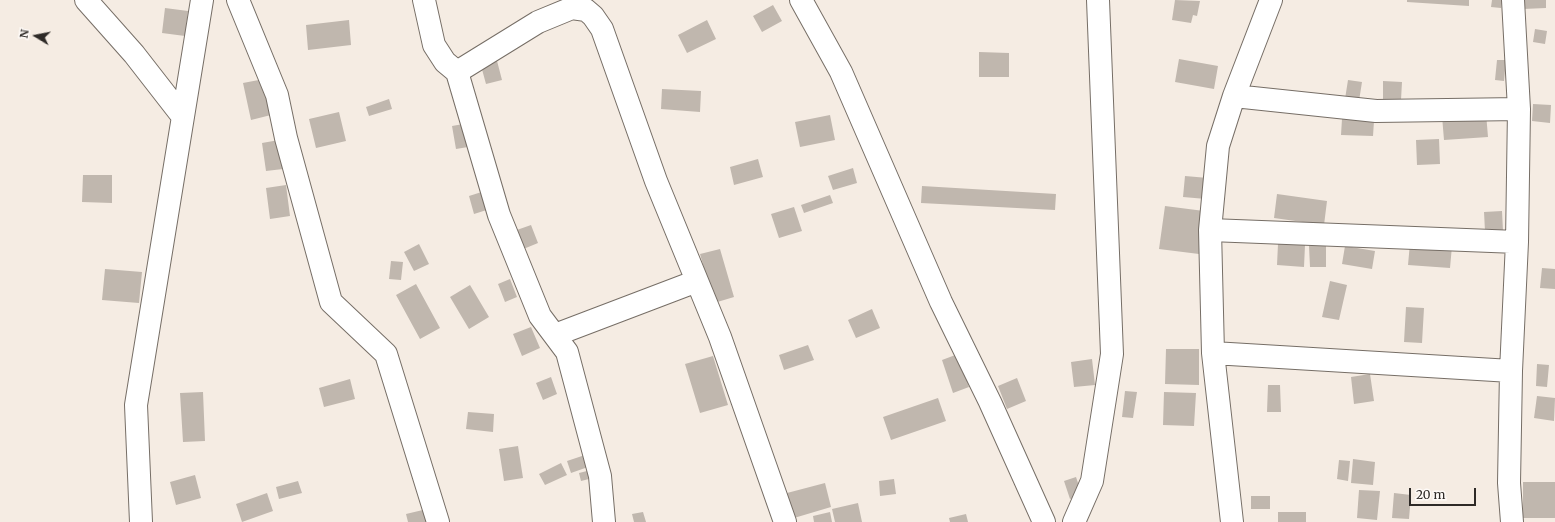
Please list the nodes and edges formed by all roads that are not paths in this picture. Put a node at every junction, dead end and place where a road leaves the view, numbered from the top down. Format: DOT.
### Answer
graph roads {
  1 [pos="86,0"];
  2 [pos="202,0"];
  3 [pos="238,0"];
  4 [pos="424,0"];
  5 [pos="801,0"];
  6 [pos="1098,0"];
  7 [pos="1271,0"];
  8 [pos="1513,0"];
  9 [pos="457,72"];
  10 [pos="1234,96"];
  11 [pos="1519,109"];
  12 [pos="183,117"];
  13 [pos="1210,230"];
  14 [pos="1517,242"];
  15 [pos="697,281"];
  16 [pos="555,335"];
  17 [pos="1213,353"];
  18 [pos="1511,371"];
  19 [pos="141,522"];
  20 [pos="438,522"];
  21 [pos="604,522"];
  22 [pos="785,522"];
  23 [pos="1044,522"];
  24 [pos="1074,522"];
  25 [pos="1232,522"];
  26 [pos="1512,522"];
  1 -- 12 [label="street"];
  2 -- 12 [label="street"];
  3 -- 20 [label="street"];
  4 -- 9 [label="street"];
  5 -- 23 [label="street"];
  6 -- 24 [label="street"];
  7 -- 10 [label="street"];
  8 -- 11 [label="street"];
  9 -- 15 [label="street"];
  9 -- 16 [label="street"];
  10 -- 11 [label="street"];
  10 -- 13 [label="street"];
  11 -- 14 [label="street"];
  12 -- 19 [label="street"];
  13 -- 14 [label="street"];
  13 -- 17 [label="street"];
  14 -- 18 [label="street"];
  15 -- 16 [label="street"];
  15 -- 22 [label="street"];
  16 -- 21 [label="street"];
  17 -- 18 [label="street"];
  17 -- 25 [label="street"];
  18 -- 26 [label="street"];
}
